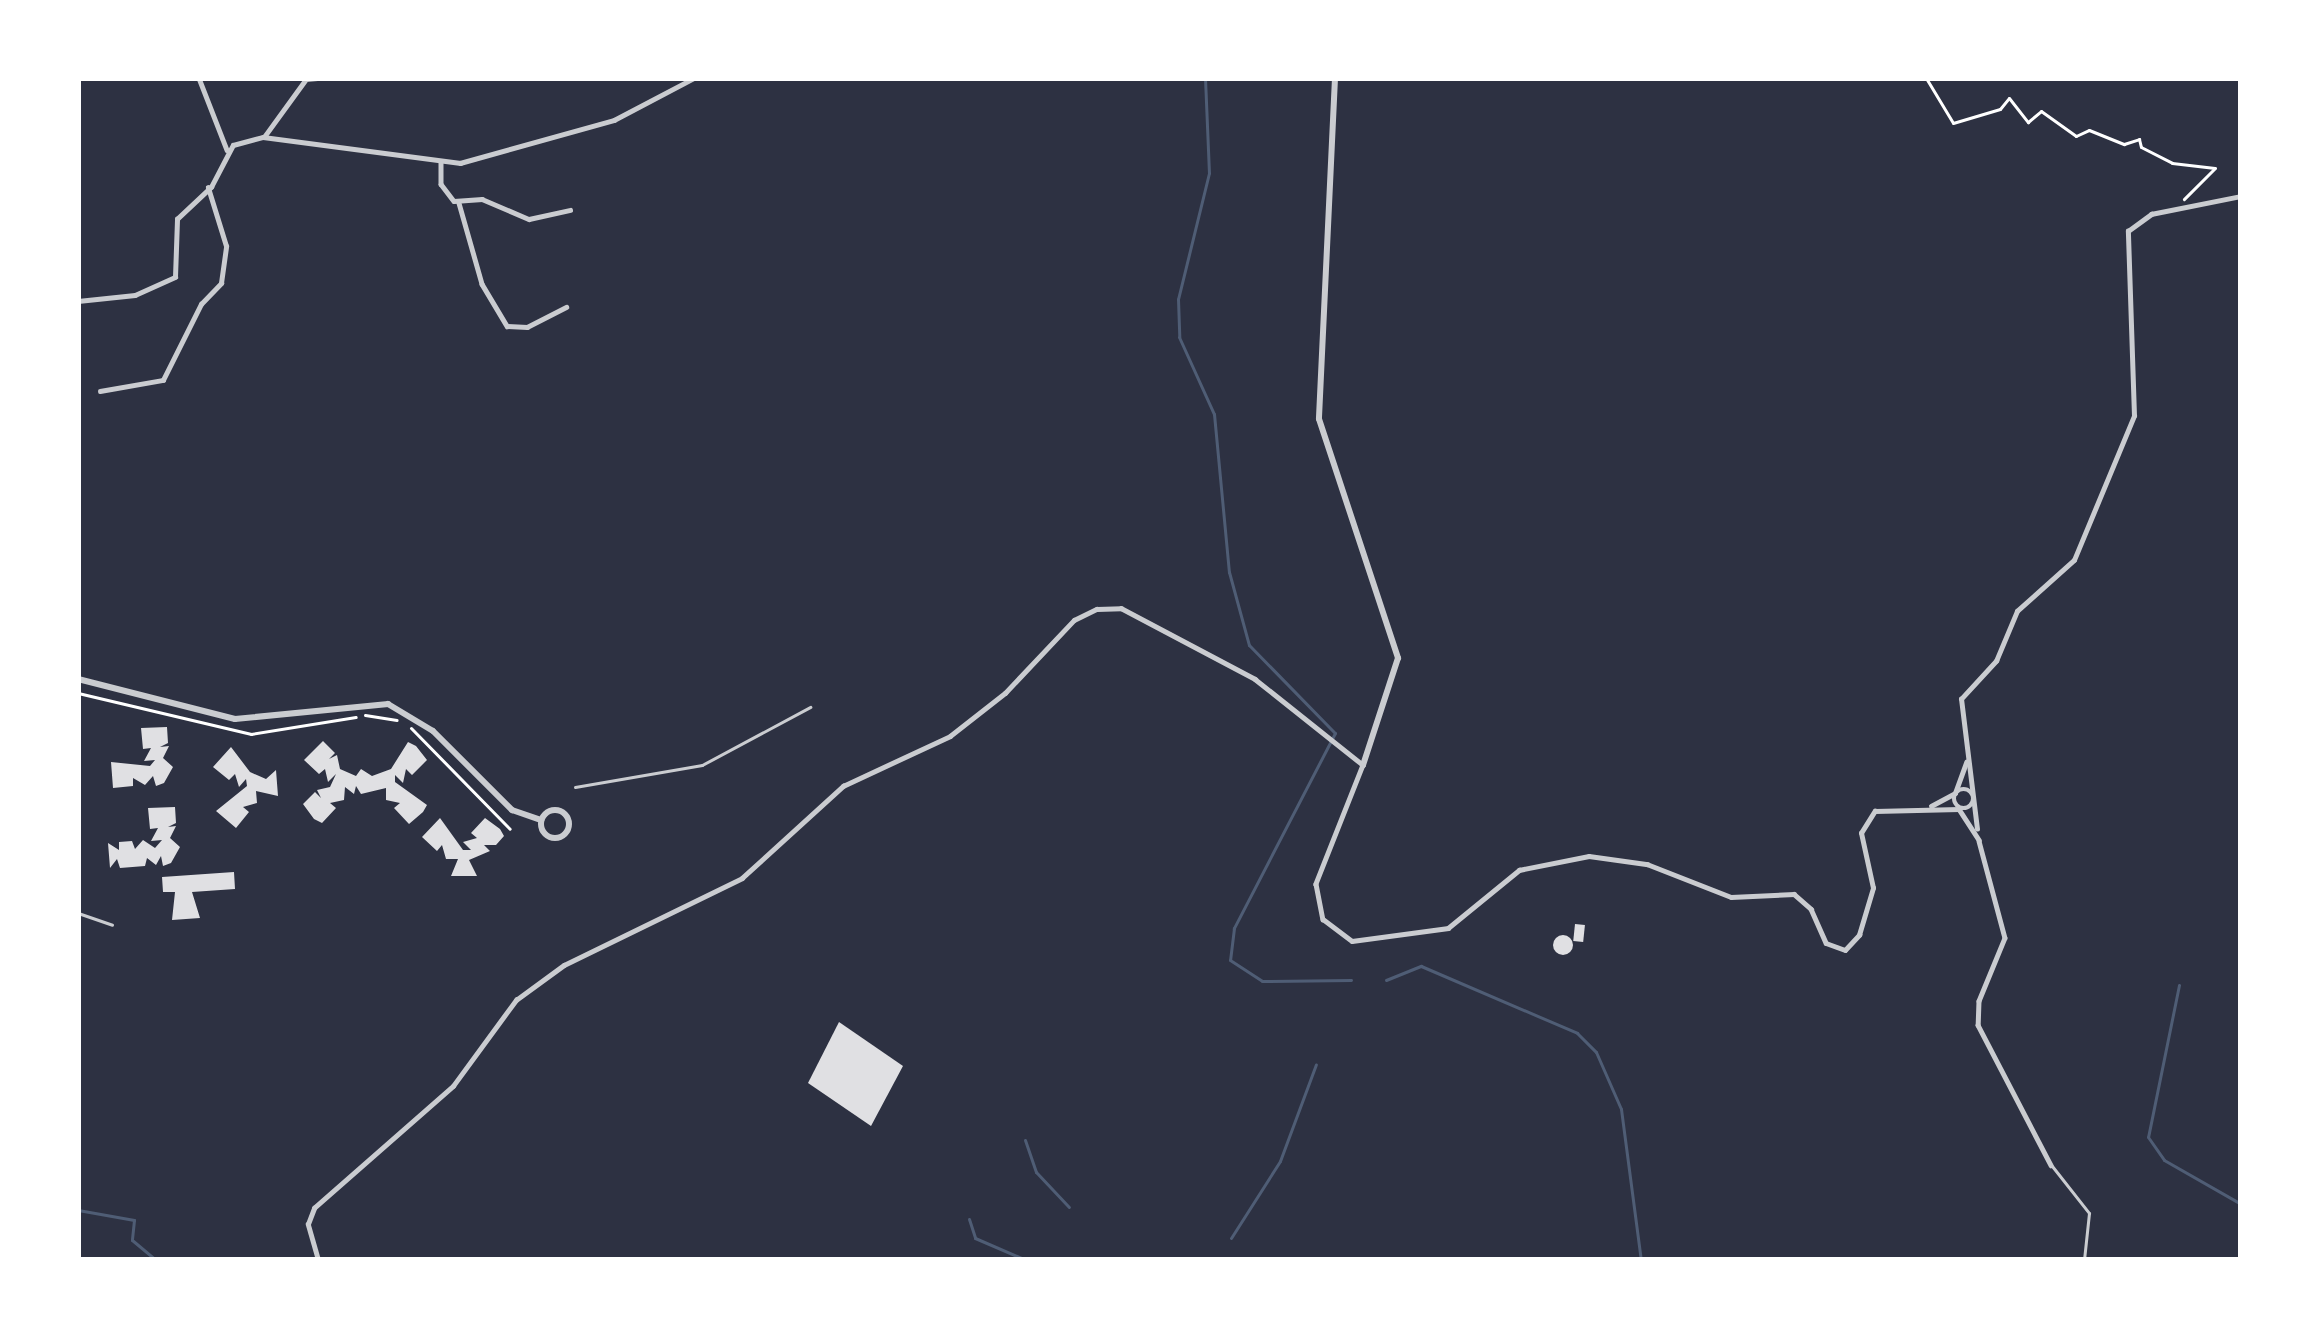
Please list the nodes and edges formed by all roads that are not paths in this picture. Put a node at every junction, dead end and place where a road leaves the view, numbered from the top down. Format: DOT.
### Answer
graph roads {
  1 [pos="199,78"];
  2 [pos="317,78"];
  3 [pos="694,78"];
  4 [pos="1335,78"];
  5 [pos="263,137"];
  6 [pos="229,150"];
  7 [pos="441,162"];
  8 [pos="208,188"];
  9 [pos="2241,196"];
  10 [pos="459,203"];
  11 [pos="570,210"];
  12 [pos="78,301"];
  13 [pos="566,307"];
  14 [pos="100,391"];
  15 [pos="78,679"];
  16 [pos="810,707"];
  17 [pos="1966,749"];
  18 [pos="1363,765"];
  19 [pos="575,787"];
  20 [pos="1955,793"];
  21 [pos="1974,798"];
  22 [pos="1926,808"];
  23 [pos="1959,808"];
  24 [pos="541,820"];
  25 [pos="1978,840"];
  26 [pos="78,913"];
  27 [pos="112,926"];
  28 [pos="2050,1165"];
  29 [pos="318,1260"];
  30 [pos="2084,1260"];
  1 -- 6 [label="street"];
  2 -- 5 [label="street"];
  3 -- 7 [label="street"];
  4 -- 18 [label="street"];
  5 -- 6 [label="street"];
  5 -- 7 [label="street"];
  6 -- 8 [label="street"];
  7 -- 10 [label="street"];
  8 -- 12 [label="street"];
  8 -- 14 [label="street"];
  9 -- 17 [label="street"];
  10 -- 11 [label="street"];
  10 -- 13 [label="street"];
  15 -- 24 [label="street"];
  16 -- 19 [label="lane"];
  17 -- 20 [label="street"];
  17 -- 21 [label="street"];
  18 -- 22 [label="street"];
  18 -- 29 [label="street"];
  20 -- 21 [label="street"];
  20 -- 22 [label="street"];
  20 -- 23 [label="street"];
  21 -- 23 [label="street"];
  21 -- 25 [label="street"];
  22 -- 23 [label="street"];
  23 -- 25 [label="street"];
  24 -- 24 [label="street"];
  25 -- 28 [label="street"];
  26 -- 27 [label="lane"];
  28 -- 30 [label="lane"];
}
